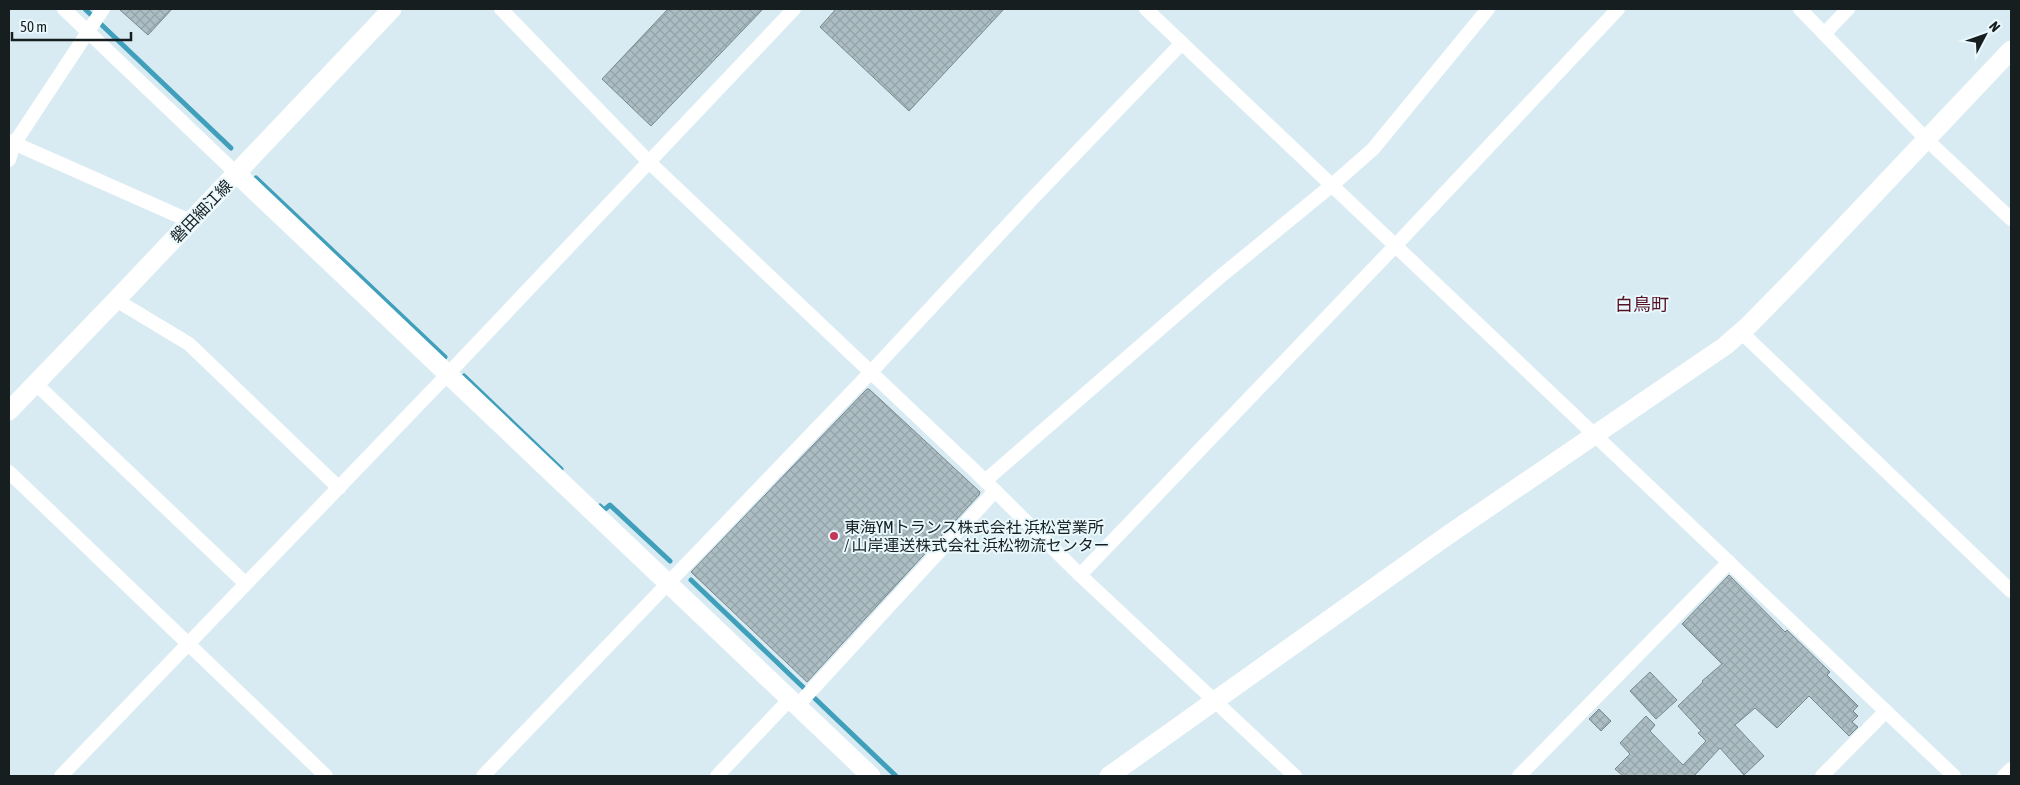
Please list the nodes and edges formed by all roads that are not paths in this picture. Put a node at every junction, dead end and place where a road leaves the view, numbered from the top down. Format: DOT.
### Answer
graph roads {
  1 [pos="64,9"];
  2 [pos="392,9"];
  3 [pos="501,9"];
  4 [pos="794,9"];
  5 [pos="1146,9"];
  6 [pos="1488,9"];
  7 [pos="1618,9"];
  8 [pos="1800,9"];
  9 [pos="1848,9"];
  10 [pos="102,11"];
  11 [pos="89,30"];
  12 [pos="1824,34"];
  13 [pos="1182,43"];
  14 [pos="2011,50"];
  15 [pos="1928,140"];
  16 [pos="12,142"];
  17 [pos="9,160"];
  18 [pos="649,162"];
  19 [pos="237,174"];
  20 [pos="1331,186"];
  21 [pos="2011,219"];
  22 [pos="190,221"];
  23 [pos="1395,246"];
  24 [pos="116,300"];
  25 [pos="1741,332"];
  26 [pos="870,374"];
  27 [pos="447,375"];
  28 [pos="35,383"];
  29 [pos="9,411"];
  30 [pos="1595,434"];
  31 [pos="9,472"];
  32 [pos="990,486"];
  33 [pos="339,488"];
  34 [pos="1729,562"];
  35 [pos="1080,575"];
  36 [pos="668,582"];
  37 [pos="246,584"];
  38 [pos="2011,591"];
  39 [pos="188,644"];
  40 [pos="801,697"];
  41 [pos="1214,700"];
  42 [pos="1886,711"];
  43 [pos="2011,769"];
  44 [pos="61,776"];
  45 [pos="326,776"];
  46 [pos="483,776"];
  47 [pos="717,776"];
  48 [pos="871,776"];
  49 [pos="1109,776"];
  50 [pos="1295,776"];
  51 [pos="1519,776"];
  52 [pos="1822,776"];
  53 [pos="1954,776"];
  54 [pos="2004,776"];
  1 -- 11 [label="street"];
  2 -- 19 [label="street, 磐田細江線"];
  3 -- 18 [label="street"];
  4 -- 18 [label="street"];
  5 -- 13 [label="street"];
  6 -- 20 [label="street"];
  7 -- 23 [label="street"];
  8 -- 12 [label="street"];
  9 -- 12 [label="street"];
  10 -- 11 [label="street"];
  11 -- 16 [label="street"];
  11 -- 19 [label="street"];
  12 -- 15 [label="street"];
  13 -- 20 [label="street"];
  13 -- 26 [label="street"];
  14 -- 15 [label="street"];
  15 -- 21 [label="street"];
  15 -- 25 [label="street"];
  16 -- 17 [label="street"];
  16 -- 22 [label="street"];
  18 -- 26 [label="street"];
  18 -- 27 [label="street"];
  19 -- 22 [label="street, 磐田細江線"];
  19 -- 27 [label="street"];
  20 -- 23 [label="street"];
  20 -- 32 [label="street"];
  22 -- 24 [label="street, 磐田細江線"];
  23 -- 30 [label="street"];
  23 -- 35 [label="street"];
  24 -- 28 [label="street, 磐田細江線"];
  24 -- 33 [label="street"];
  25 -- 30 [label="street"];
  25 -- 38 [label="street"];
  26 -- 32 [label="street"];
  26 -- 36 [label="street"];
  27 -- 33 [label="street"];
  27 -- 36 [label="street"];
  28 -- 29 [label="street, 磐田細江線"];
  28 -- 37 [label="street"];
  30 -- 34 [label="street"];
  30 -- 41 [label="street"];
  31 -- 39 [label="street"];
  32 -- 35 [label="street"];
  32 -- 40 [label="street"];
  33 -- 37 [label="street"];
  34 -- 42 [label="street"];
  34 -- 51 [label="street"];
  35 -- 41 [label="street"];
  36 -- 40 [label="street"];
  36 -- 46 [label="street"];
  37 -- 39 [label="street"];
  39 -- 44 [label="street"];
  39 -- 45 [label="street"];
  40 -- 47 [label="street"];
  40 -- 48 [label="street"];
  41 -- 49 [label="street"];
  41 -- 50 [label="street"];
  42 -- 52 [label="street"];
  42 -- 53 [label="street"];
  43 -- 54 [label="street"];
}
